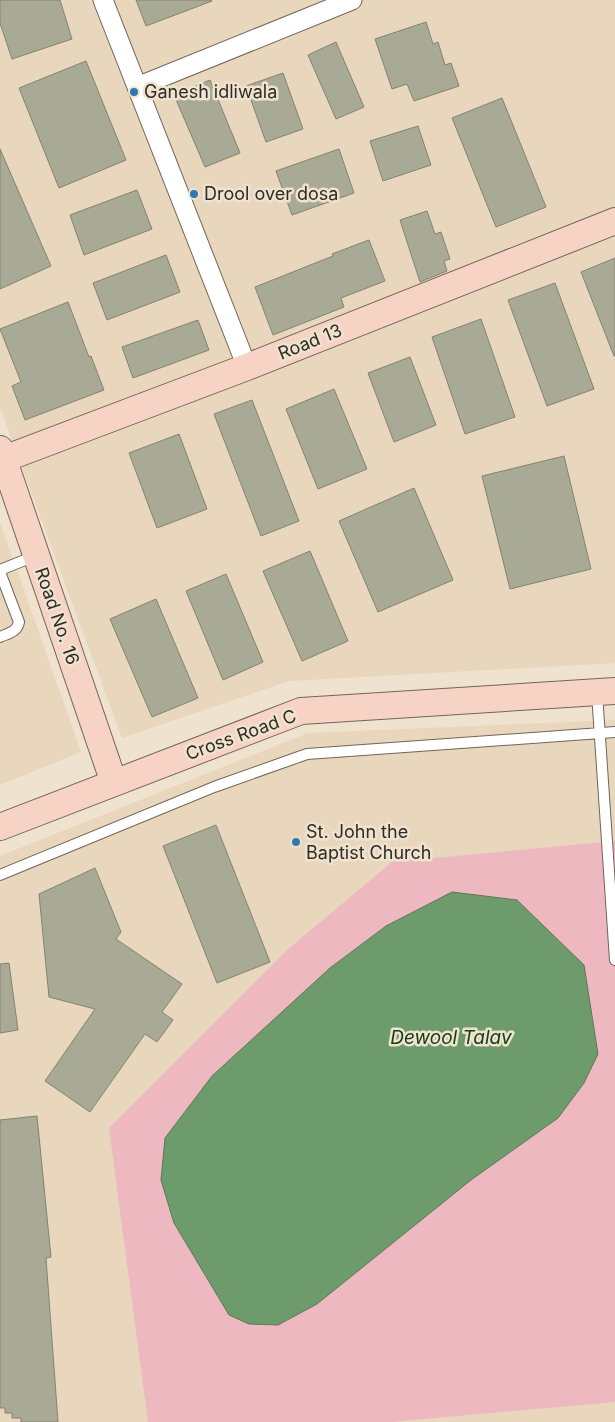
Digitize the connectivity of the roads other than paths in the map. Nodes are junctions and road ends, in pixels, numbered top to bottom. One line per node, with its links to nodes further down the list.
1 (103, 0): 3 (street)
2 (352, 0): 3 (street)
3 (137, 88): 5 (street)
4 (615, 221): 5 (street, Road 13)
5 (247, 367): 6 (street, Road 13)
6 (2, 454): 7 (street, Road No. 16)
7 (36, 555): 8 (lane); 13 (street, Road No. 16)
8 (0, 571): 9 (lane)
9 (0, 636)
10 (606, 692): 12 (lane); 13 (street, Cross Road C)
11 (615, 732): 12 (lane)
12 (599, 734): 15 (lane); 16 (lane)
13 (114, 783): 14 (street, Cross Road C)
14 (0, 827)
15 (0, 876)
16 (615, 960)

